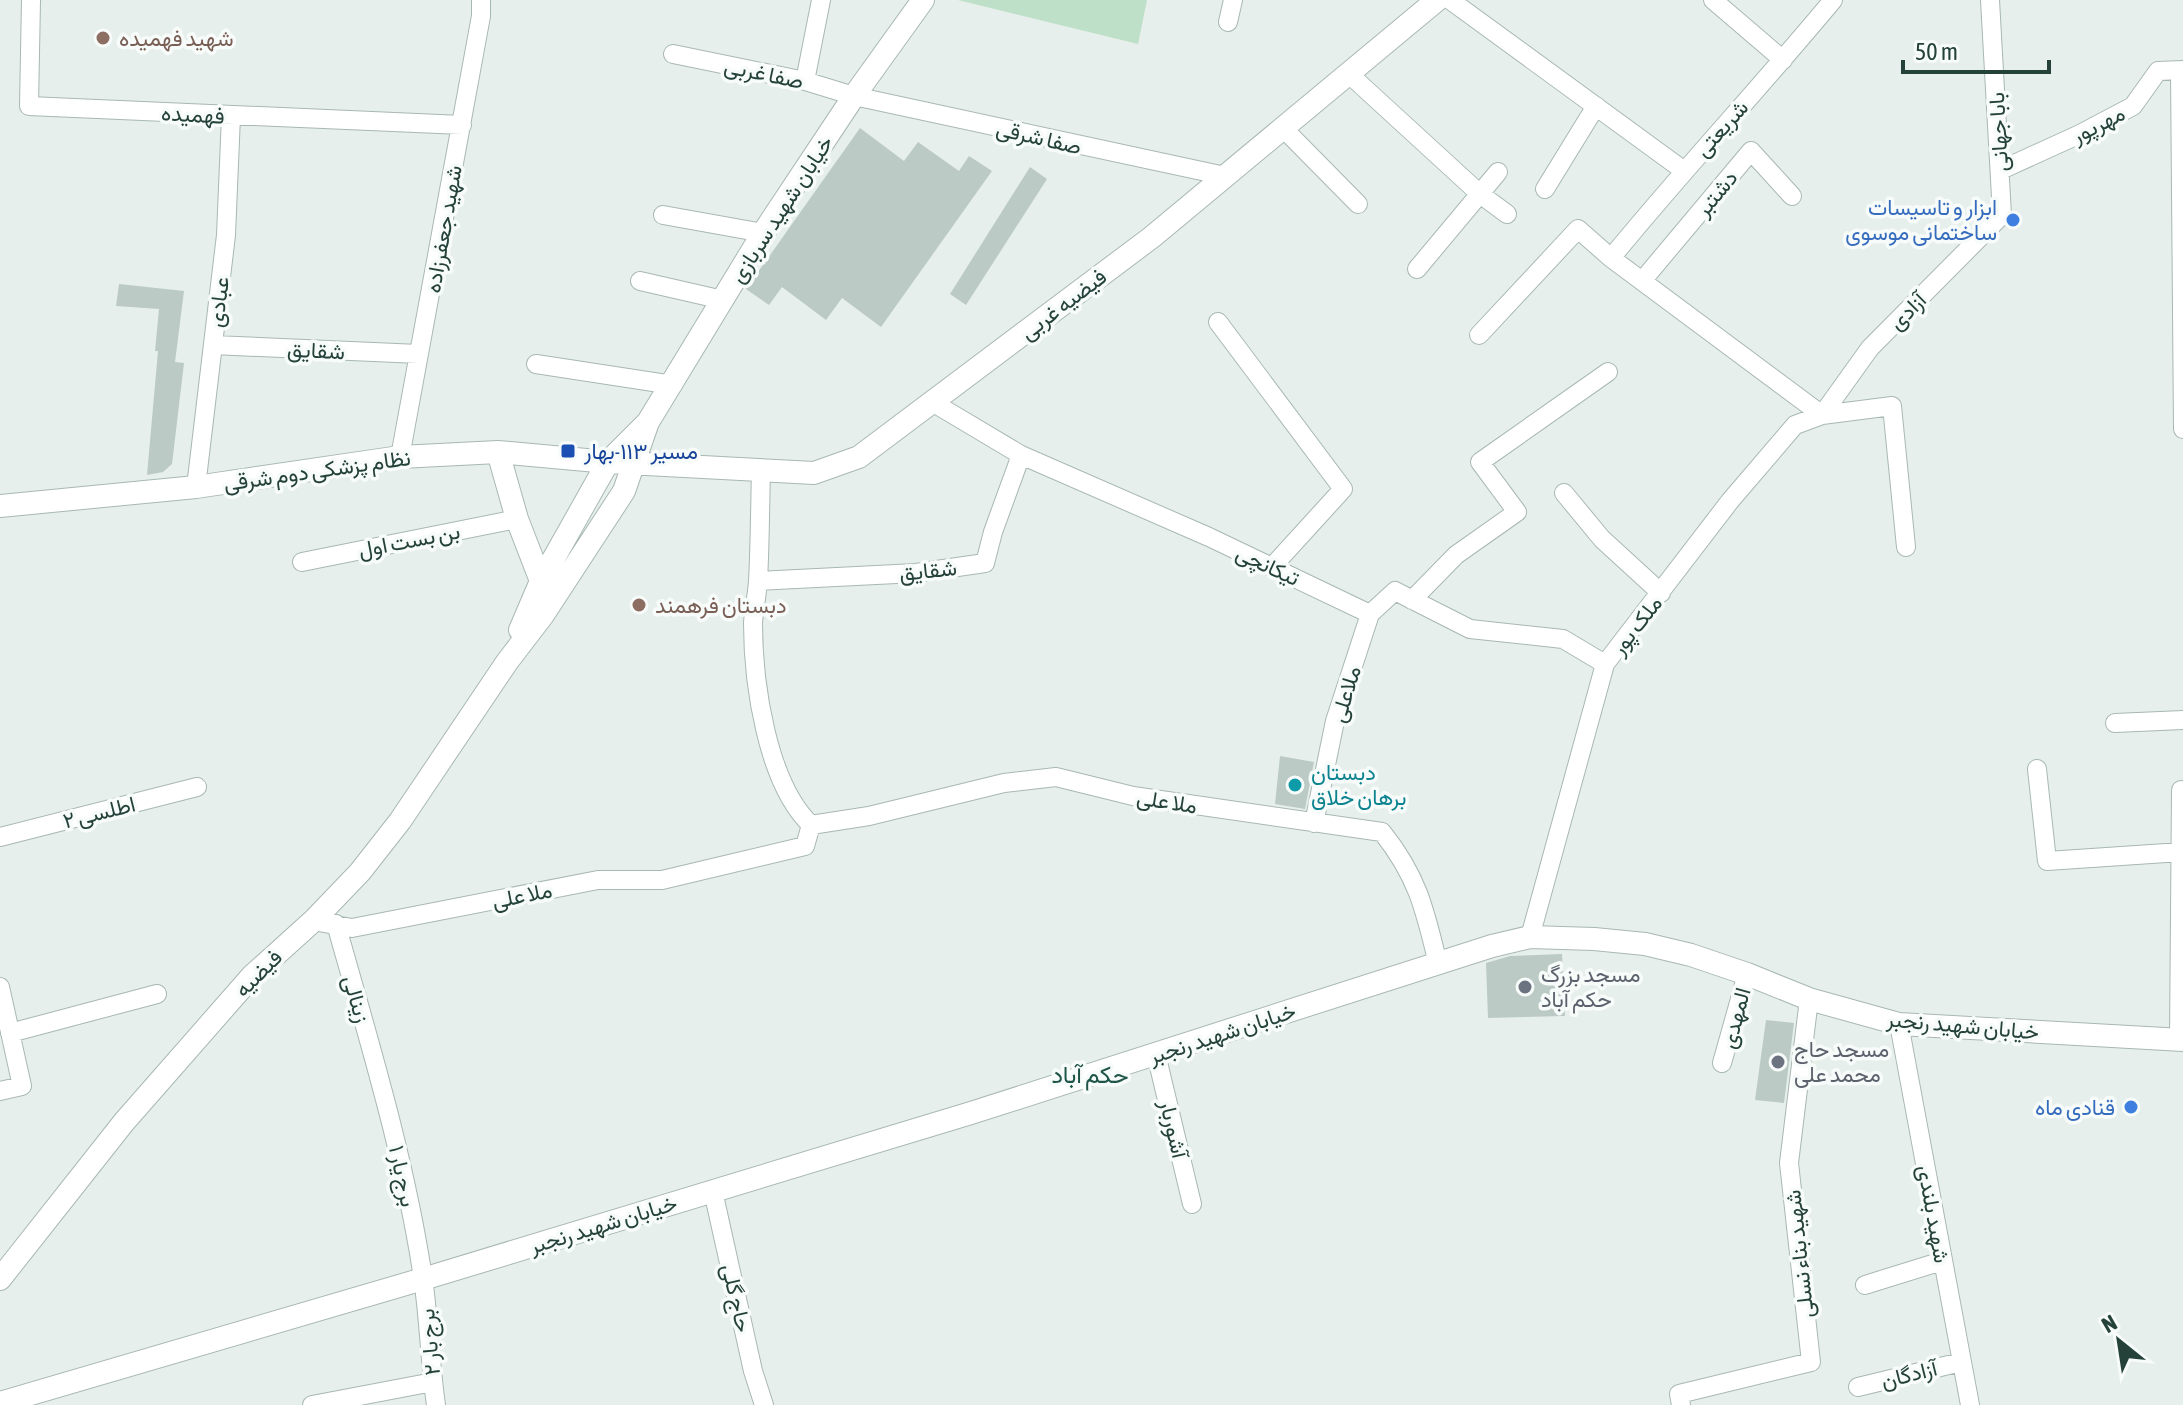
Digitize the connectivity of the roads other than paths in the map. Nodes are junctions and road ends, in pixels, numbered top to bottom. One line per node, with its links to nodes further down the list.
1 (31, 0): 19 (street, فهمیده)
2 (481, 0): 20 (street, شهید جعفرزاده)
3 (821, 0): 16 (street)
4 (923, 0): 17 (street, خیابان شهید سربازی)
5 (1233, 0): 11 (street)
6 (1437, 0): 15 (street, فیضیه غربی)
7 (1450, 0): 18 (street)
8 (1713, 0): 13 (street)
9 (1833, 0): 13 (street, شریعتی)
10 (1990, 0): 23 (street, بابا جهانی)
11 (1228, 22)
12 (673, 54): 16 (street, صفا غربی)
13 (1783, 60): 22 (street, شریعتی)
14 (2182, 70): 23 (street, مهرپور); 49 (street)
15 (1349, 74): 21 (street, فیضیه غربی); 27 (street)
16 (805, 81): 17 (street, صفا غربی)
17 (854, 96): 25 (street, صفا شرقی); 33 (street, خیابان شهید سربازی)
18 (1596, 106): 22 (street); 26 (street)
19 (231, 116): 20 (street, فهمیده); 41 (street, عبادی)
20 (462, 125): 42 (street, شهید جعفرزاده)
21 (1283, 128): 25 (street, فیضیه غربی); 29 (street)
22 (1683, 170): 34 (street, شریعتی)
23 (2001, 170): 32 (street, بابا جهانی)
24 (1498, 172): 27 (street)
25 (1225, 176): 46 (street, فیضیه غربی)
26 (1545, 189)
27 (1480, 194): 30 (street); 35 (street)
28 (1792, 196): 37 (street, دشتبر)
29 (1358, 204)
30 (1507, 214)
31 (663, 215): 33 (street)
32 (2002, 215): 47 (street, آزادی)
33 (763, 233): 38 (street, خیابان شهید سربازی)
34 (1611, 258): 37 (street); 40 (street)
35 (1417, 269)
36 (640, 281): 38 (street)
37 (1642, 281): 47 (street)
38 (723, 300): 45 (street, خیابان شهید سربازی)
39 (1218, 322): 62 (street)
40 (1479, 335)
41 (213, 345): 42 (street, شقایق); 56 (street, عبادی)
42 (419, 354): 52 (street, شهید جعفرزاده)
43 (536, 364): 45 (street)
44 (1608, 372): 66 (street)
45 (673, 385): 48 (street, خیابان شهید سربازی)
46 (932, 402): 51 (street, تیکانچی); 55 (street, فیضیه غربی)
47 (1822, 415): 60 (street); 65 (street, ملک پور)
48 (648, 422): 53 (street, فیضیه); 54 (street, فیضیه)
49 (2183, 429)
50 (498, 452): 52 (street, نظام پزشکی دوم شرقی); 53 (street, نظام پزشکی دوم شرقی); 59 (street)
51 (1021, 455): 62 (street, تیکانچی); 64 (street, شقایق)
52 (400, 457): 56 (street, نظام پزشکی دوم شرقی)
53 (608, 462): 54 (street, نظام پزشکی دوم شرقی); 63 (street, فیضیه)
54 (634, 463): 55 (street, فیضیه غربی); 68 (street, فیضیه)
55 (761, 470): 64 (street)
56 (196, 487): 58 (street, نظام پزشکی دوم شرقی)
57 (1564, 493): 65 (street)
58 (0, 506)
59 (517, 519): 61 (street, بن بست اول); 63 (street)
60 (1906, 547)
61 (302, 562)
62 (1272, 567): 67 (street, تیکانچی)
63 (541, 581): 68 (street, فیضیه)
64 (758, 581): 76 (street)
65 (1661, 593): 69 (street, ملک پور)
66 (1412, 600): 67 (street); 69 (street)
67 (1370, 614): 75 (street, ملاعلی)
68 (507, 662): 79 (street, فیضیه)
69 (1605, 664): 81 (street, ملک پور)
70 (2183, 720): 71 (street)
71 (2115, 723)
72 (2037, 769): 78 (street)
73 (197, 787): 77 (street, اطلسی ۲)
74 (2181, 790): 78 (street)
75 (1314, 823): 76 (street, ملا علی); 82 (street, ملا علی)
76 (811, 825): 80 (street, ملا علی)
77 (0, 837)
78 (2181, 852): 89 (street)
79 (313, 921): 80 (street, ملا علی); 97 (street, فیضیه)
80 (336, 924): 92 (street, زینالی)
81 (1530, 937): 82 (street, خیابان شهید رنجبر); 83 (street, خیابان شهید رنجبر)
82 (1438, 964): 90 (street, خیابان شهید رنجبر)
83 (1747, 974): 86 (street, خیابان شهید رنجبر); 91 (street, المهدی)
84 (0, 987): 88 (street)
85 (157, 994): 88 (street)
86 (1809, 999): 87 (street, خیابان شهید رنجبر); 107 (street, شهید بناء نسلی)
87 (1899, 1024): 89 (street, خیابان شهید رنجبر); 96 (street, شهید بلندی)
88 (10, 1033): 93 (street)
89 (2181, 1040)
90 (1156, 1054): 94 (street, خیابان شهید رنجبر); 95 (street, آشوربار)
91 (1722, 1063)
92 (378, 1074): 98 (street, برج یار ۱)
93 (0, 1091)
94 (713, 1191): 98 (street, خیابان شهید رنجبر); 106 (street, حاج گلی)
95 (1192, 1204)
96 (1942, 1261): 99 (street); 100 (street, شهید بلندی)
97 (0, 1279)
98 (423, 1279): 101 (street, برج بار ۲); 103 (street, خیابان شهید رنجبر)
99 (1865, 1285)
100 (1961, 1362): 102 (street, آزادگان); 108 (street, شهید بلندی)
101 (433, 1382): 104 (street); 105 (street, برج بار ۲)
102 (1858, 1387)
103 (0, 1403)
104 (312, 1405)
105 (436, 1405)
106 (764, 1405)
107 (1681, 1405)
108 (1970, 1405)

